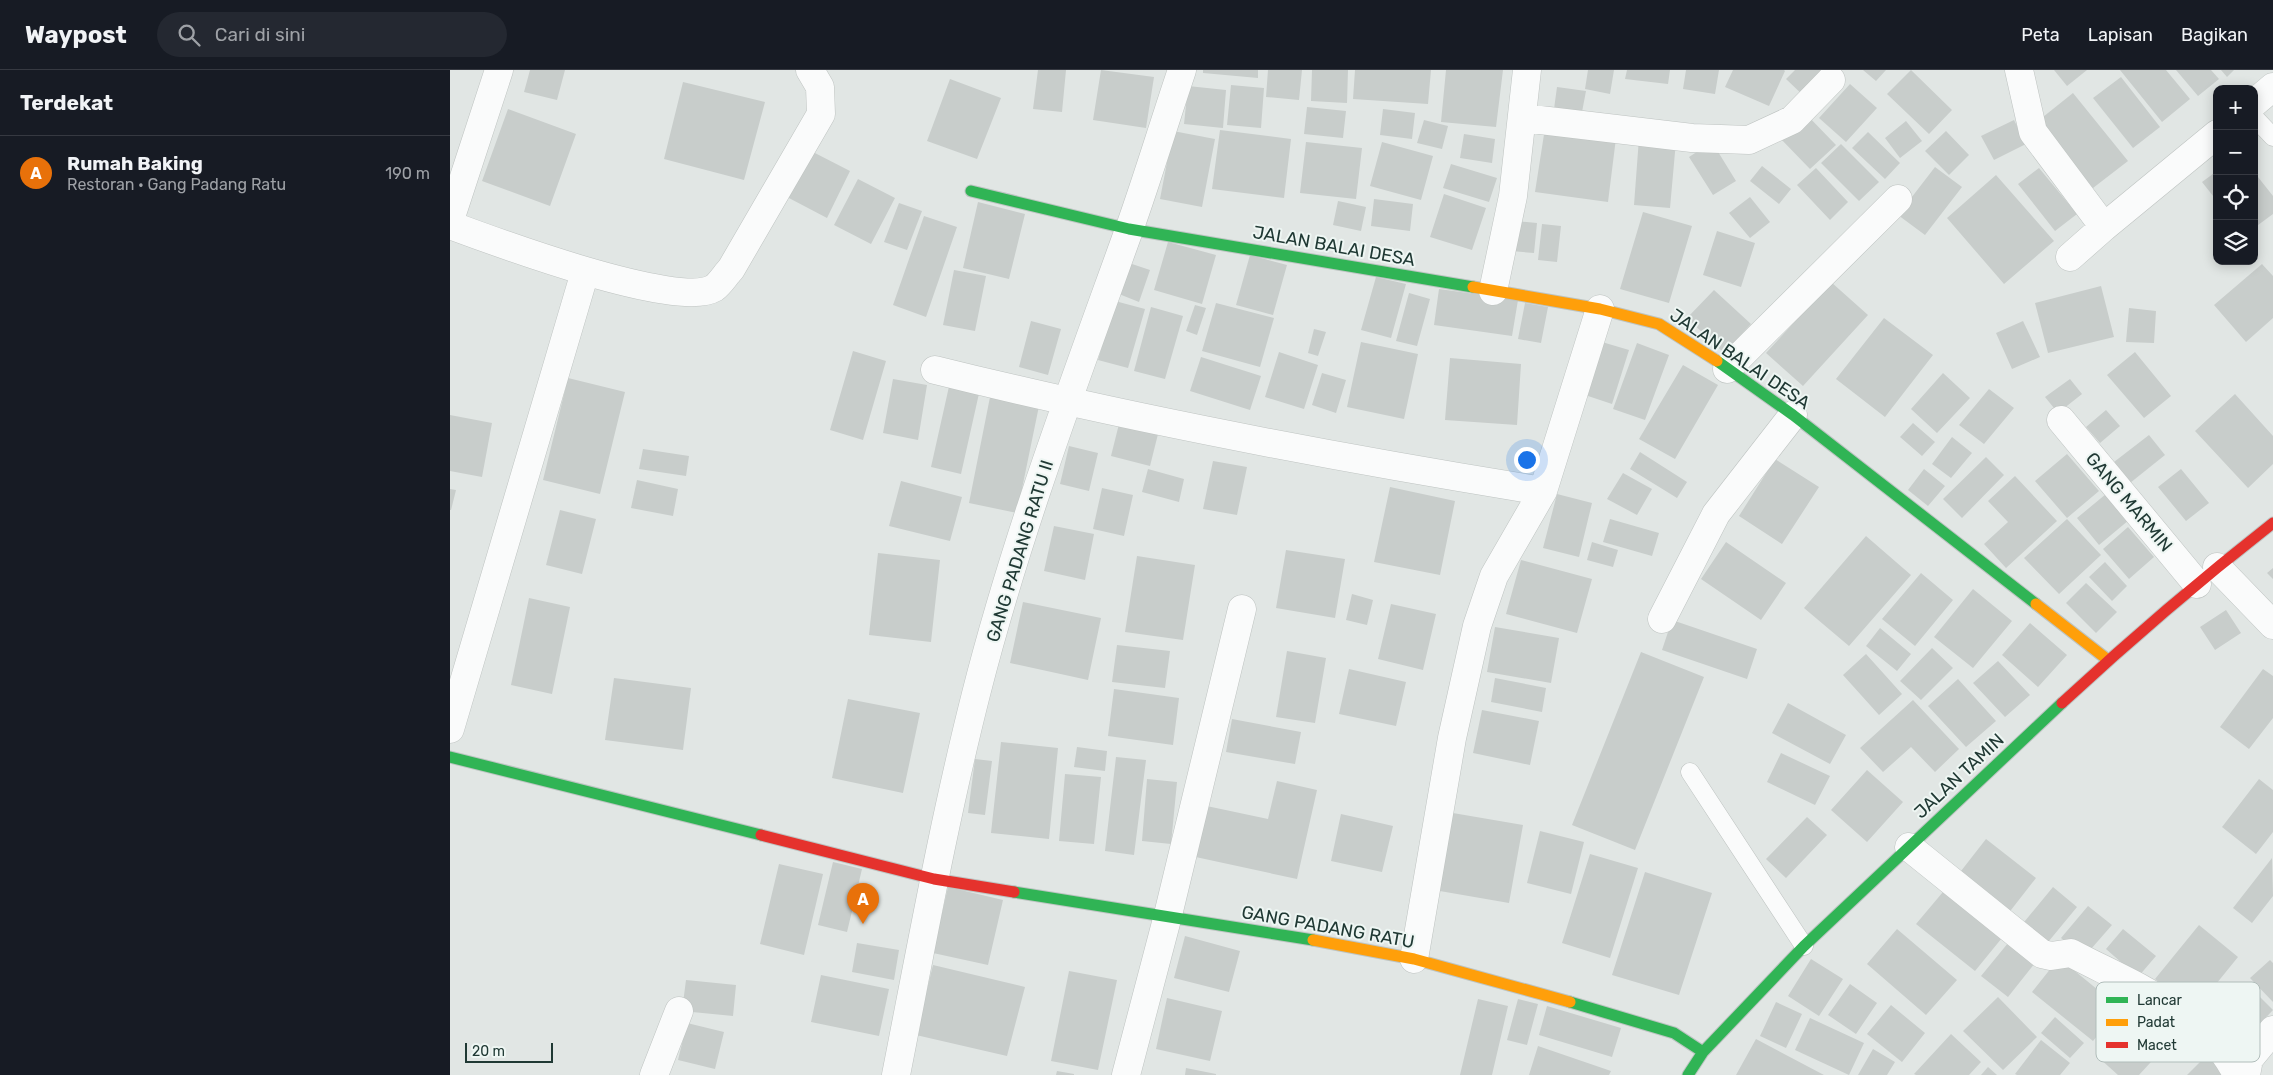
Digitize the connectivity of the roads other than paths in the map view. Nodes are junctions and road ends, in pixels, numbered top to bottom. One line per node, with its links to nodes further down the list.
1 (499, 70): 15 (street)
2 (810, 70): 20 (street)
3 (1182, 70): 18 (street, GANG PADANG RATU II)
4 (1527, 70): 9 (street)
5 (2019, 70): 17 (street)
6 (1831, 80): 9 (street)
7 (2273, 87): 8 (street)
8 (2258, 100)
9 (1523, 118): 21 (street)
10 (2258, 121): 12 (lane)
11 (2213, 137): 17 (street)
12 (2273, 137)
13 (971, 191): 18 (street, JALAN BALAI DESA)
14 (1898, 199): 23 (street)
15 (450, 220)
16 (450, 225): 20 (street)
17 (2104, 227): 19 (street)
18 (1129, 229): 21 (street, JALAN BALAI DESA); 25 (street, GANG PADANG RATU II)
19 (2070, 256)
20 (584, 272): 35 (street)
21 (1493, 291): 22 (street, JALAN BALAI DESA)
22 (1600, 309): 23 (street, JALAN BALAI DESA); 28 (street)
23 (1727, 369): 26 (street, JALAN BALAI DESA)
24 (935, 370): 25 (street)
25 (1066, 403): 28 (street); 39 (street, GANG PADANG RATU II)
26 (1792, 414): 32 (street); 34 (street, JALAN BALAI DESA)
27 (2061, 420): 30 (street, GANG MARMIN)
28 (1543, 491): 42 (street)
29 (2273, 523): 30 (street, JALAN TAMIN)
30 (2207, 576): 33 (street, GANG MARMIN); 34 (street, JALAN TAMIN)
31 (1242, 609): 40 (street)
32 (1662, 619)
33 (2273, 625)
34 (2108, 660): 38 (street, JALAN TAMIN)
35 (450, 729)
36 (450, 757): 39 (street, GANG PADANG RATU)
37 (1690, 772): 41 (lane)
38 (1909, 847): 41 (street, JALAN TAMIN); 43 (street)
39 (934, 879): 40 (street, GANG PADANG RATU); 51 (street, GANG PADANG RATU II)
40 (1167, 918): 42 (street, GANG PADANG RATU); 52 (street)
41 (1804, 946): 47 (street, JALAN TAMIN)
42 (1414, 959): 47 (street, GANG PADANG RATU)
43 (2125, 982)
44 (679, 1011): 50 (street)
45 (2273, 1030): 46 (street)
46 (2260, 1046)
47 (1704, 1052): 53 (street, JALAN TAMIN)
48 (2231, 1062): 54 (street)
49 (2249, 1062): 55 (street)
50 (654, 1075)
51 (896, 1075)
52 (1126, 1075)
53 (1688, 1075)
54 (2237, 1075)
55 (2246, 1075)

